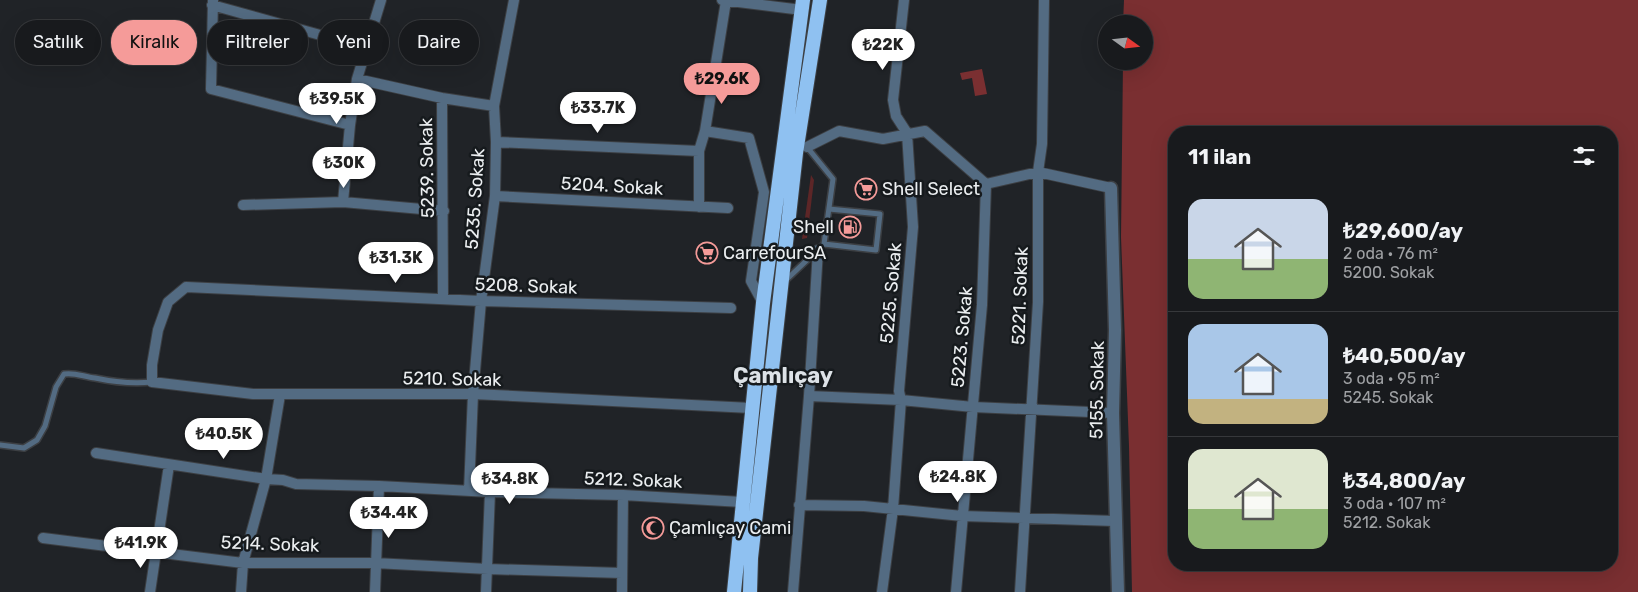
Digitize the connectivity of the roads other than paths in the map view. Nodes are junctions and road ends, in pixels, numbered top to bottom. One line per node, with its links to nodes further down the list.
1 (382, 0): 9 (street)
2 (514, 0): 14 (street, 5235. Sokak)
3 (724, 0): 8 (street); 16 (street)
4 (820, 0): 19 (highway)
5 (904, 0): 17 (street, 5225. Sokak)
6 (1044, 0): 21 (street, 5221. Sokak)
7 (213, 2): 10 (street); 15 (street)
8 (802, 5): 31 (highway)
9 (375, 20)
10 (318, 34)
11 (361, 65): 12 (street)
12 (357, 78): 13 (street); 15 (street)
13 (442, 98): 14 (street); 30 (street, 5239. Sokak)
14 (494, 106): 18 (street, 5235. Sokak)
15 (350, 125): 25 (street)
16 (705, 131): 20 (street); 32 (street)
17 (907, 133): 19 (street); 22 (street); 43 (street, 5225. Sokak)
18 (496, 142): 20 (street); 24 (street, 5235. Sokak)
19 (803, 142): 29 (lane); 34 (highway)
20 (699, 151): 27 (street)
21 (1038, 172): 22 (street); 23 (street); 46 (street, 5221. Sokak)
22 (986, 184): 44 (street, 5223. Sokak)
23 (1111, 188): 47 (street, 5155. Sokak)
24 (495, 196): 27 (street, 5204. Sokak); 36 (street, 5235. Sokak)
25 (343, 202): 26 (street); 30 (street)
26 (242, 205)
27 (700, 207): 28 (street, 5204. Sokak)
28 (728, 208)
29 (829, 209): 33 (lane); 33 (lane)
30 (444, 211): 35 (street, 5239. Sokak)
31 (774, 214): 32 (street); 37 (highway)
32 (759, 228): 37 (street)
33 (821, 247): 34 (lane); 42 (street)
34 (782, 284): 74 (highway)
35 (443, 298): 36 (street, 5208. Sokak); 39 (street, 5208. Sokak)
36 (482, 301): 38 (street, 5208. Sokak); 41 (street, 5235. Sokak)
37 (763, 303): 45 (highway)
38 (731, 308)
39 (152, 382): 40 (street, 5210. Sokak); 48 (lane)
40 (280, 394): 41 (street, 5210. Sokak); 51 (street)
41 (473, 394): 45 (street, 5210. Sokak); 53 (street, 5235. Sokak)
42 (809, 396): 43 (street); 57 (street)
43 (901, 400): 44 (street); 58 (street, 5225. Sokak)
44 (973, 407): 46 (street); 59 (street, 5223. Sokak)
45 (751, 408): 56 (highway)
46 (1032, 409): 47 (street); 60 (street, 5221. Sokak)
47 (1113, 413): 61 (street, 5155. Sokak)
48 (0, 445)
49 (96, 453): 50 (street, 5212. Sokak)
50 (170, 465): 51 (street, 5212. Sokak); 63 (street)
51 (266, 479): 52 (street, 5212. Sokak); 64 (street)
52 (379, 486): 53 (street, 5212. Sokak); 65 (street)
53 (469, 491): 54 (street, 5212. Sokak)
54 (490, 492): 55 (street, 5212. Sokak); 66 (street)
55 (623, 495): 56 (street, 5212. Sokak); 67 (street)
56 (742, 502): 73 (highway)
57 (799, 505): 58 (street); 75 (street)
58 (893, 509): 59 (street); 76 (street, 5225. Sokak)
59 (962, 516): 60 (street); 77 (street, 5223. Sokak)
60 (1024, 518): 61 (street); 78 (street, 5221. Sokak)
61 (1116, 521): 79 (street, 5155. Sokak)
62 (43, 538): 63 (street, 5214. Sokak)
63 (157, 551): 64 (street, 5214. Sokak); 68 (street)
64 (243, 562): 65 (street, 5214. Sokak); 69 (street)
65 (375, 563): 66 (street, 5214. Sokak); 70 (street)
66 (488, 569): 67 (street, 5214. Sokak); 71 (street)
67 (622, 573): 72 (street)
68 (150, 592)
69 (241, 592)
70 (375, 592)
71 (486, 592)
72 (622, 592)
73 (734, 592)
74 (750, 592)
75 (793, 592)
76 (882, 592)
77 (956, 592)
78 (1020, 592)
79 (1118, 592)

